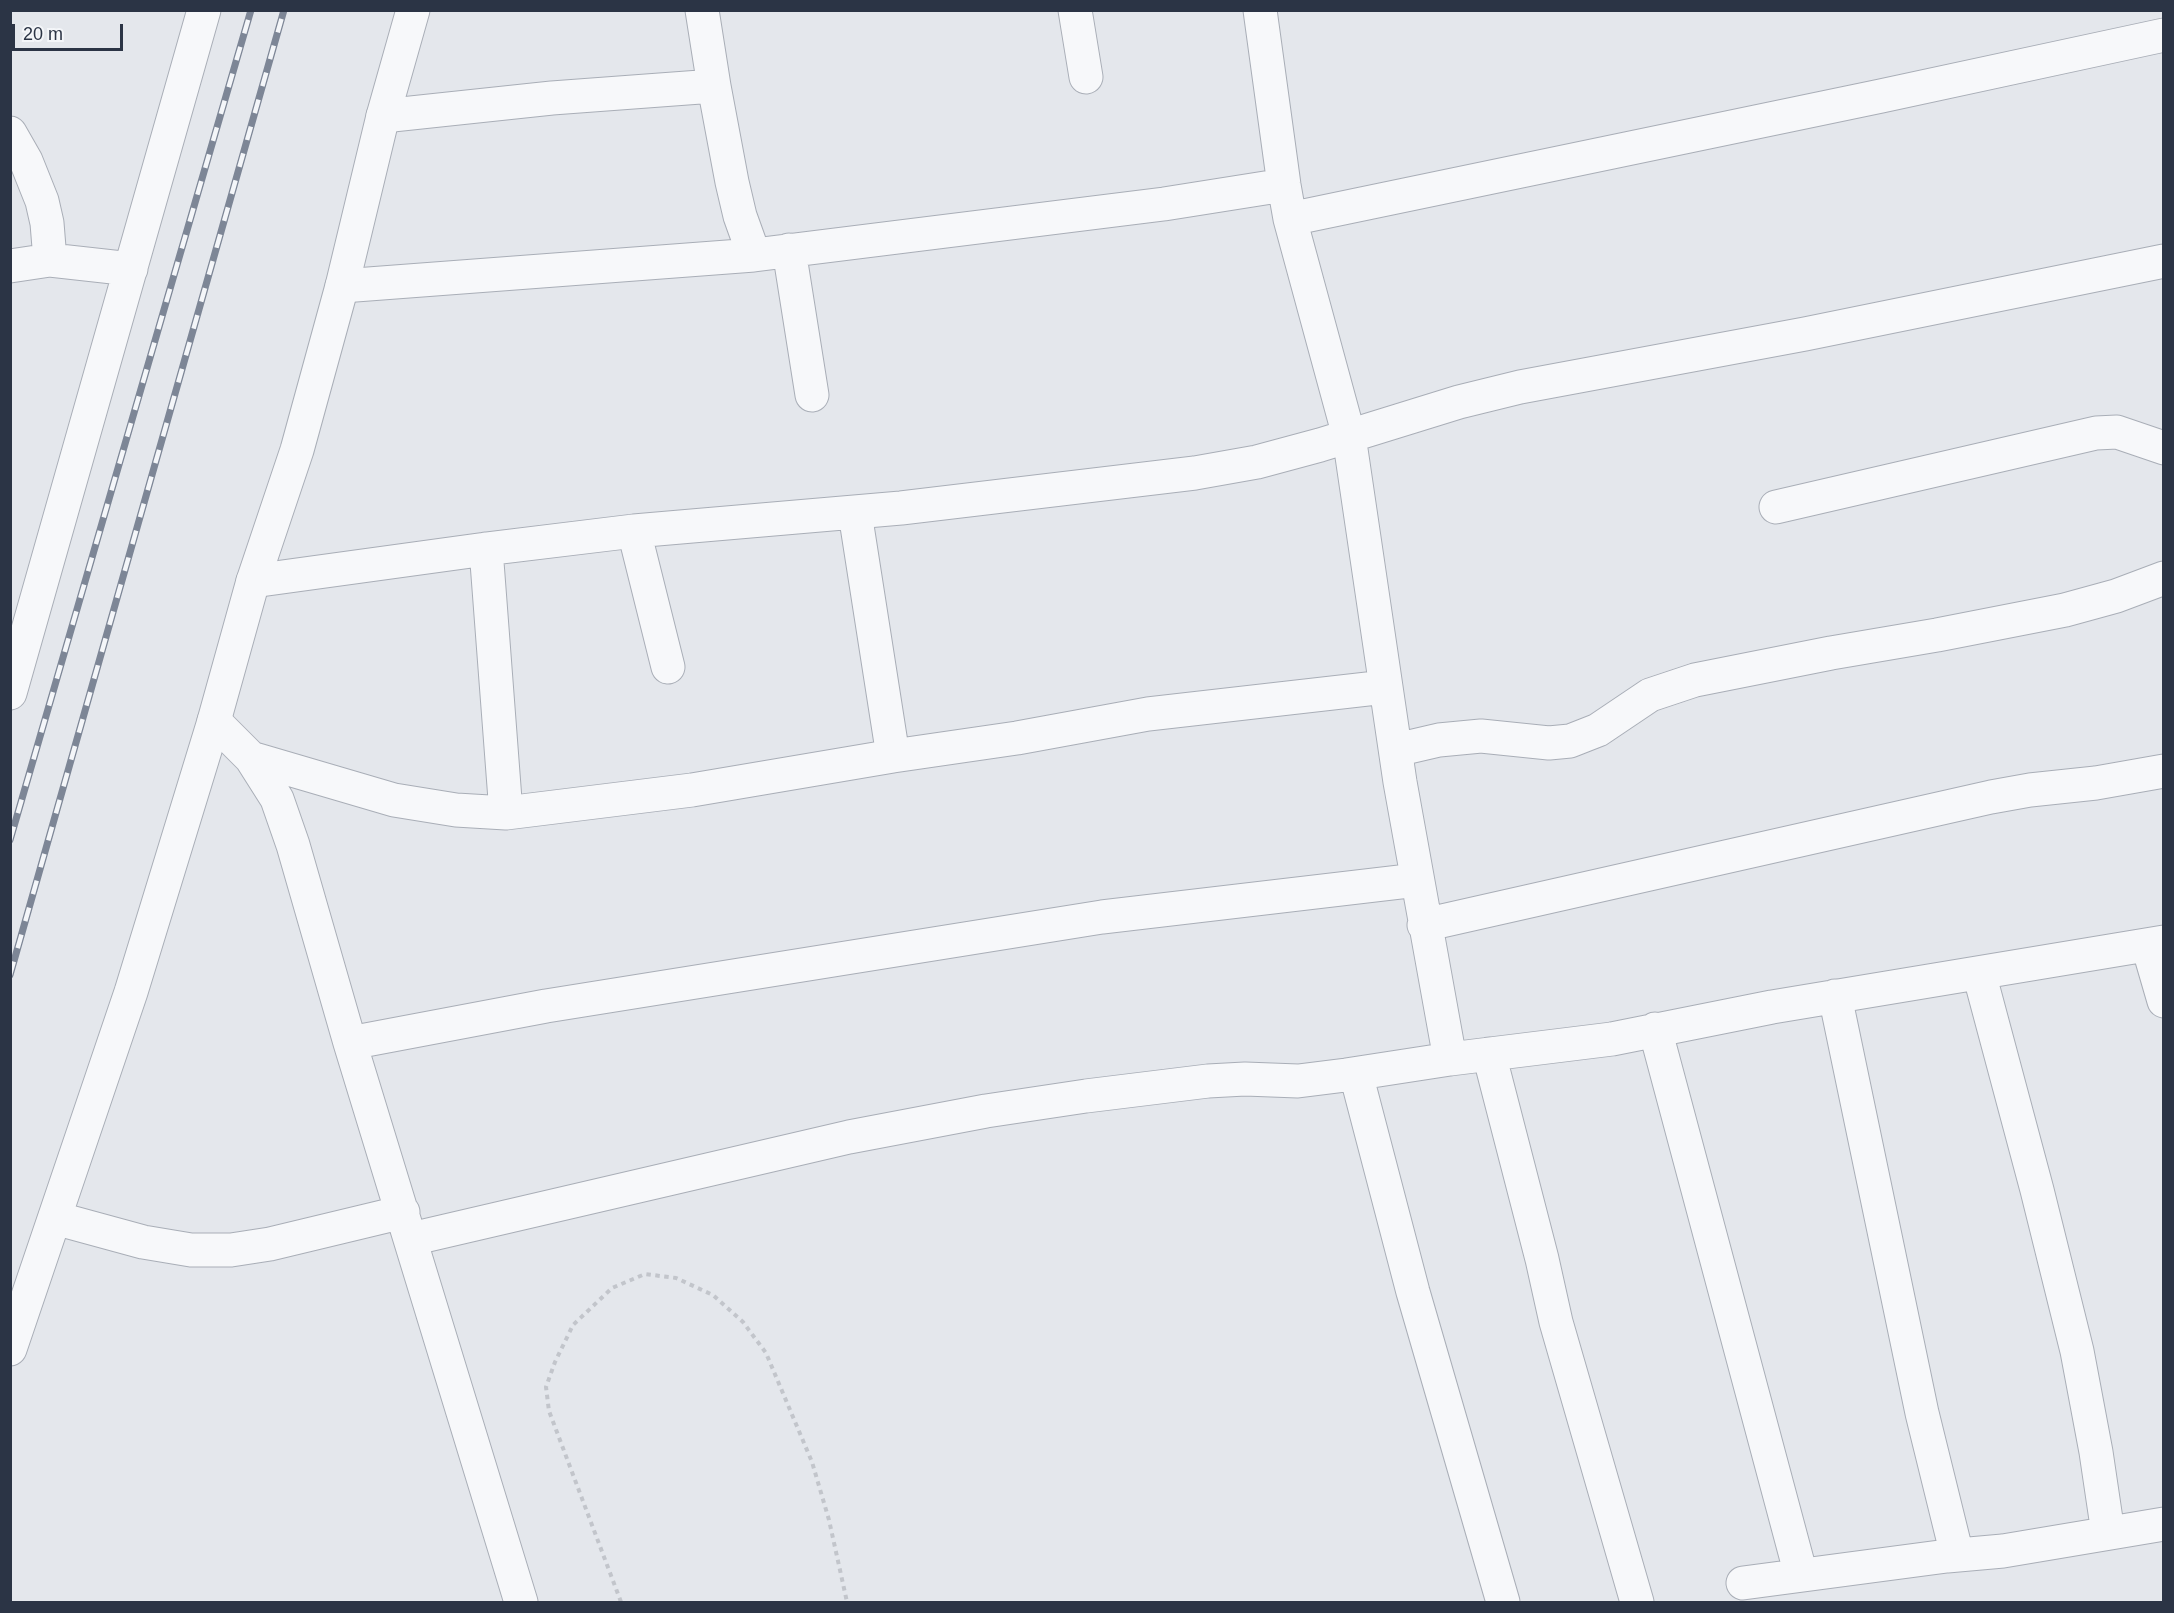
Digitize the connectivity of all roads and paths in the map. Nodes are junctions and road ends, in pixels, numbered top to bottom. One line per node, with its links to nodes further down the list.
1 (204, 10): 18 (street)
2 (413, 10): 9 (street)
3 (702, 10): 8 (street)
4 (1075, 10): 7 (street)
5 (1260, 10): 11 (street)
6 (2163, 35): 12 (street)
7 (1086, 77)
8 (714, 86): 9 (street); 14 (street)
9 (383, 116): 19 (street)
10 (10, 133): 15 (street)
11 (1284, 185): 12 (street); 13 (street)
12 (1290, 219): 21 (street)
13 (789, 250): 14 (street); 20 (street)
14 (754, 255): 19 (street)
15 (50, 260): 17 (street); 18 (street)
16 (2163, 261): 21 (street)
17 (10, 266)
18 (131, 269): 30 (street)
19 (342, 286): 28 (street)
20 (812, 395)
21 (1349, 436): 24 (street); 31 (street)
22 (2163, 448): 23 (street)
23 (1776, 507)
24 (855, 513): 25 (street); 34 (street)
25 (634, 531): 26 (street); 29 (street)
26 (486, 549): 28 (street); 37 (street)
27 (2163, 578): 33 (street)
28 (253, 581): 32 (street)
29 (668, 667)
30 (13, 675)
31 (1385, 687): 33 (street); 34 (street)
32 (214, 721): 35 (street); 49 (street)
33 (1396, 750): 38 (street)
34 (893, 756): 37 (street)
35 (251, 758): 37 (street); 45 (street)
36 (2163, 771): 39 (street)
37 (506, 813)
38 (1417, 880): 39 (street); 45 (street)
39 (1425, 925): 47 (street)
40 (2156, 944): 41 (street); 43 (street)
41 (1979, 973): 42 (street); 53 (street)
42 (1835, 996): 44 (street); 54 (street)
43 (2163, 1002)
44 (1656, 1029): 46 (street); 55 (street)
45 (350, 1043): 50 (street)
46 (1488, 1054): 47 (street); 61 (street)
47 (1450, 1059): 48 (street)
48 (1356, 1074): 50 (street); 60 (street)
49 (55, 1218): 50 (street); 51 (street)
50 (407, 1225): 57 (street)
51 (10, 1349)
52 (2163, 1524): 53 (street)
53 (2108, 1533): 54 (street)
54 (1957, 1555): 55 (street)
55 (1801, 1575): 56 (street)
56 (1743, 1583)
57 (521, 1602)
58 (621, 1602): 59 (path)
59 (847, 1602)
60 (1503, 1602)
61 (1637, 1602)

